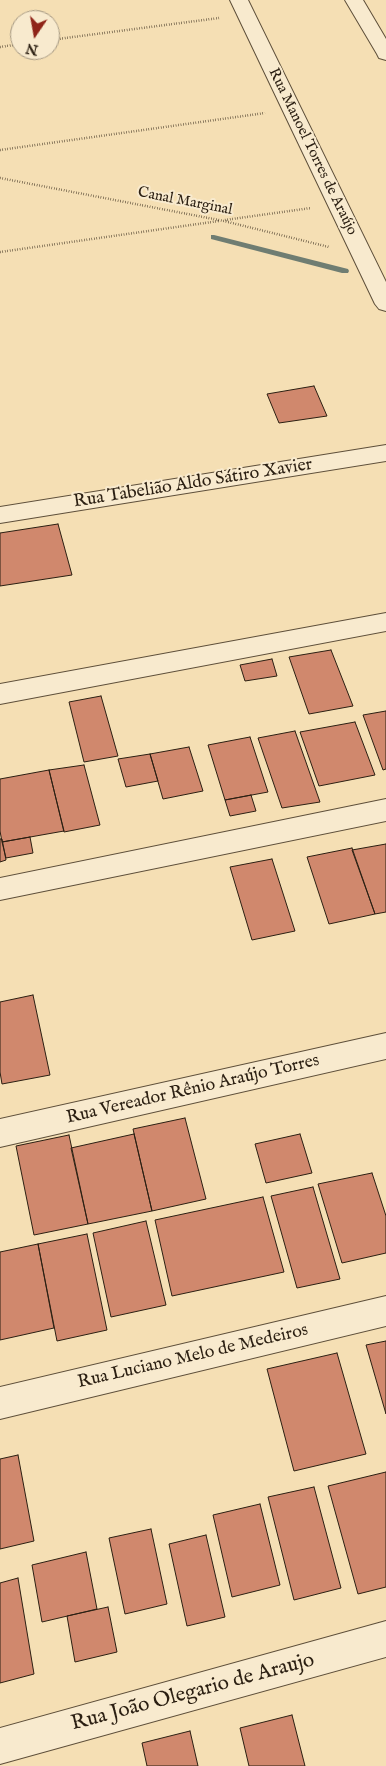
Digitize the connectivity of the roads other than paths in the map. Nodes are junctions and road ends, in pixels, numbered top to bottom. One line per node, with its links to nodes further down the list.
1 (354, 0): 3 (street)
2 (242, 7): 4 (street, Rua Manoel Torres de Araújo)
3 (386, 54)
4 (386, 304)
5 (386, 453): 6 (street, Rua Tabelião Aldo Sátiro Xavier)
6 (0, 515)
7 (386, 622): 8 (street)
8 (0, 694)
9 (386, 810): 10 (street)
10 (0, 889)
11 (386, 1046): 12 (street, Rua Vereador Rênio Araújo Torres)
12 (0, 1133)
13 (386, 1311): 14 (street, Rua Luciano Melo de Medeiros)
14 (0, 1403)
15 (386, 1640): 16 (street, Rua João Olegario de Araujo)
16 (0, 1746)

